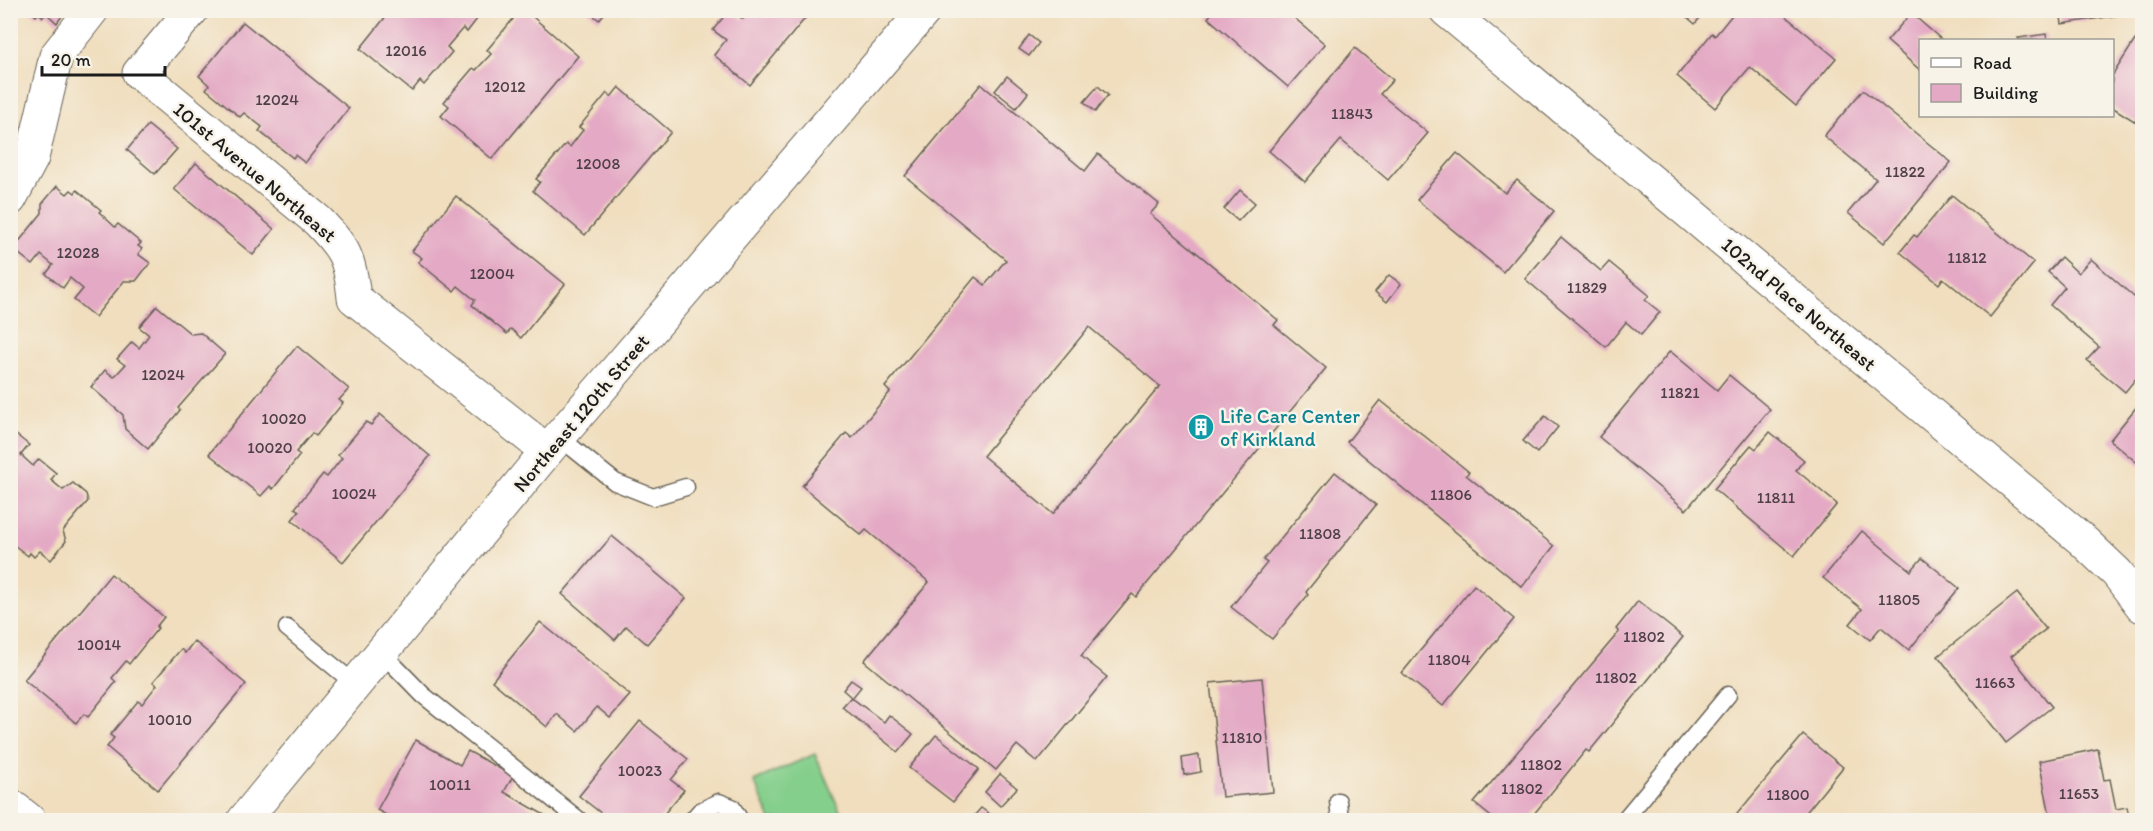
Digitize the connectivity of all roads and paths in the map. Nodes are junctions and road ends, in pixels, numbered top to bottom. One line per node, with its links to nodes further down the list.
1 (92, 10): 5 (street)
2 (192, 10): 6 (street, 101st Avenue Northeast)
3 (1446, 10): 8 (street, 102nd Place Northeast)
4 (913, 15): 6 (street, Northeast 120th Street)
5 (10, 199)
6 (553, 444): 7 (lane); 10 (street, Northeast 120th Street)
7 (686, 487)
8 (2142, 606)
9 (287, 628): 11 (lane)
10 (382, 652): 11 (street, Northeast 120th Street); 17 (lane)
11 (355, 684): 16 (street, Northeast 120th Street)
12 (1728, 695): 21 (lane)
13 (1338, 801): 20 (lane)
14 (10, 805): 15 (street)
15 (29, 820)
16 (244, 820)
17 (579, 820)
18 (692, 820): 19 (lane)
19 (741, 820)
20 (1340, 820)
21 (1624, 820)

